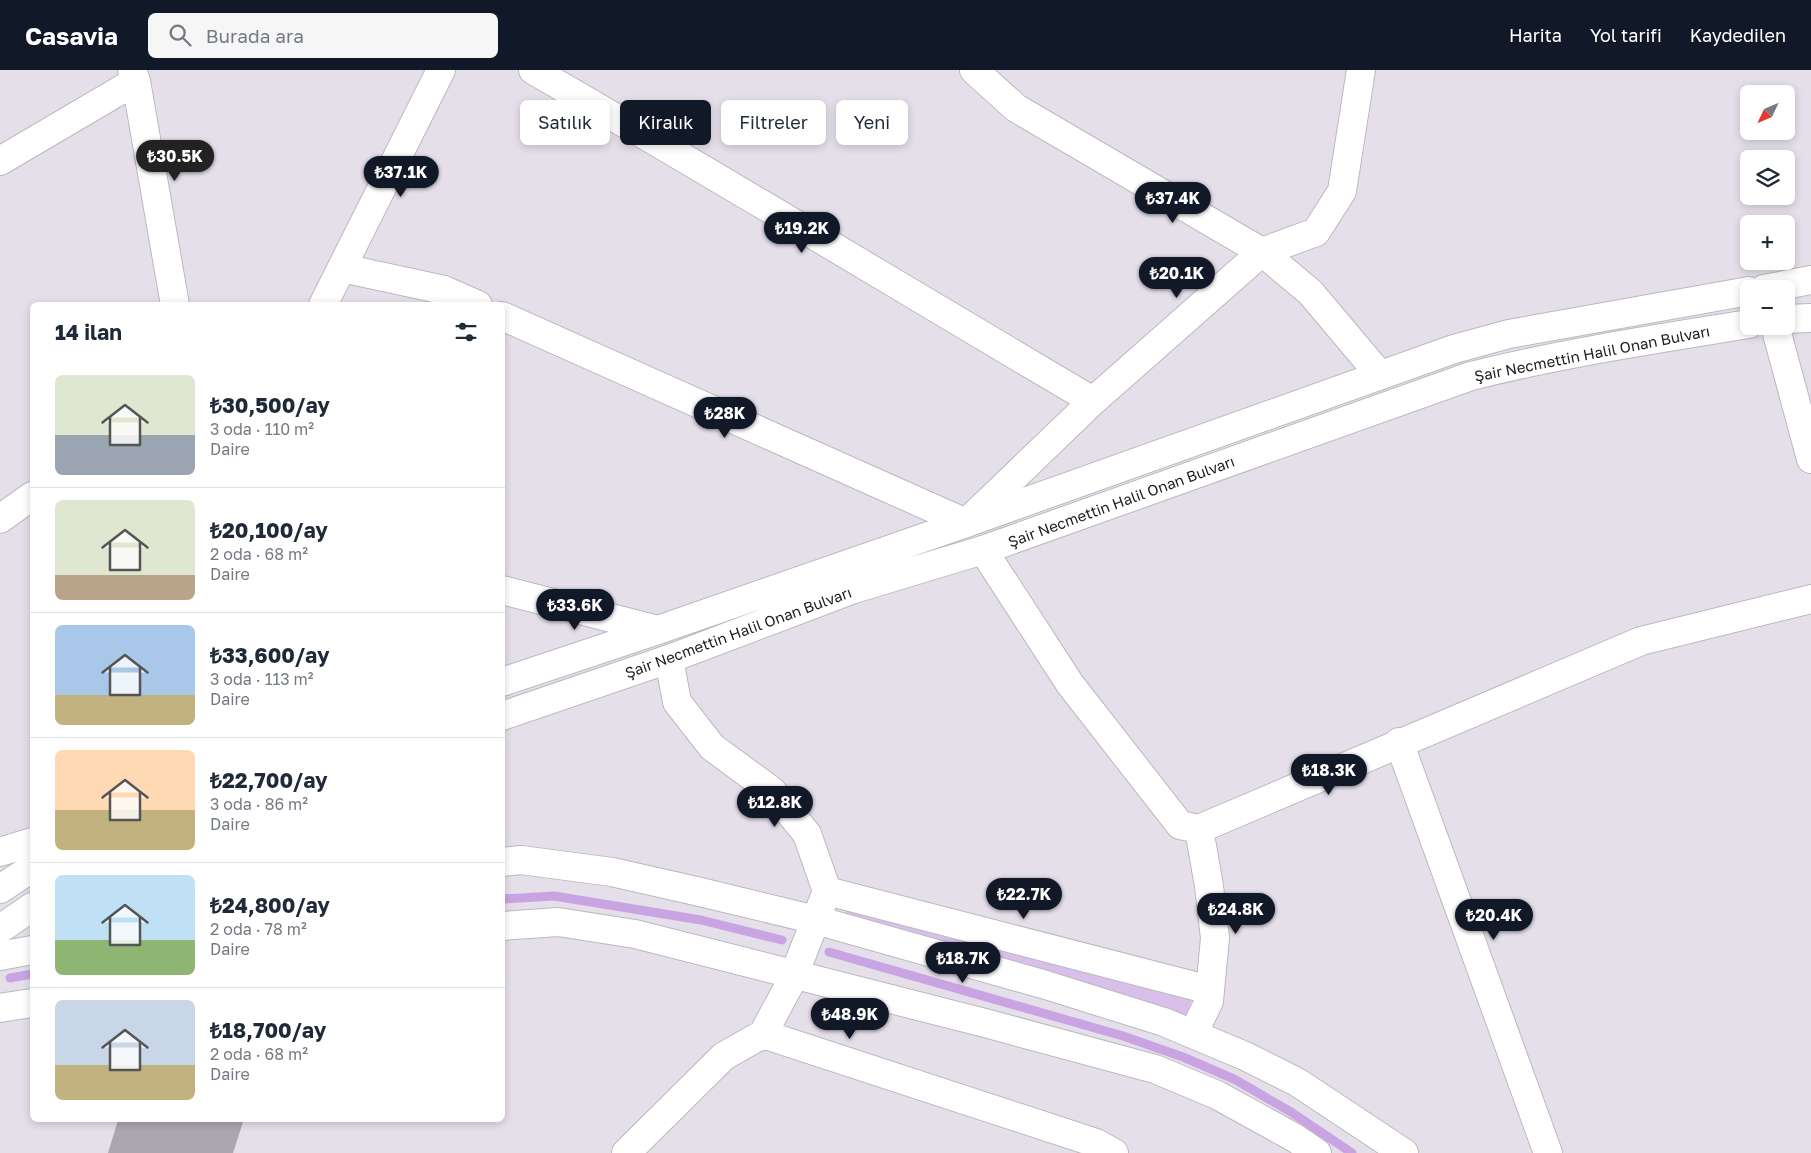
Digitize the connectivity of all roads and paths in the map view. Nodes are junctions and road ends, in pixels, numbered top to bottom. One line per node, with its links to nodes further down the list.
1 (441, 70): 8 (street)
2 (533, 70): 21 (street)
3 (974, 70): 7 (street)
4 (1361, 70): 7 (street)
5 (134, 75): 6 (street); 12 (street)
6 (0, 161)
7 (1262, 252): 20 (street); 21 (street)
8 (342, 268): 13 (street); 14 (street)
9 (1811, 280): 10 (street)
10 (1795, 283)
11 (1740, 293): 20 (street, Şair Necmettin Halil Onan Bulvarı)
12 (174, 302)
13 (325, 302)
14 (471, 302)
15 (505, 317): 25 (street)
16 (1811, 318): 17 (street)
17 (1795, 319)
18 (1740, 325): 26 (street, Şair Necmettin Halil Onan Bulvarı)
19 (1777, 335): 22 (street)
20 (1380, 375): 25 (street, Şair Necmettin Halil Onan Bulvarı)
21 (1093, 401): 25 (street)
22 (1811, 459)
23 (30, 497): 24 (street)
24 (0, 519)
25 (966, 523): 29 (street, Şair Necmettin Halil Onan Bulvarı)
26 (983, 550): 30 (street, Şair Necmettin Halil Onan Bulvarı); 34 (street)
27 (505, 591): 29 (street)
28 (1811, 599): 33 (street)
29 (658, 630): 31 (street, Şair Necmettin Halil Onan Bulvarı)
30 (669, 659): 32 (street, Şair Necmettin Halil Onan Bulvarı); 40 (street)
31 (505, 681)
32 (505, 715)
33 (1399, 742): 34 (street); 57 (street)
34 (1199, 829): 48 (street)
35 (30, 843): 36 (street)
36 (0, 852)
37 (505, 862): 42 (street)
38 (30, 869): 39 (street)
39 (0, 889)
40 (827, 891): 42 (street); 48 (street)
41 (30, 908): 44 (street)
42 (816, 920): 47 (street); 52 (street)
43 (505, 926): 47 (street)
44 (0, 929)
45 (30, 950): 46 (street)
46 (0, 956)
47 (794, 974): 51 (street); 55 (street)
48 (1210, 990): 52 (street)
49 (30, 1003): 50 (street)
50 (0, 1008)
51 (763, 1034): 53 (street); 54 (street)
52 (1193, 1034): 56 (street)
53 (626, 1153)
54 (1114, 1153)
55 (1317, 1153)
56 (1404, 1153)
57 (1548, 1153)

